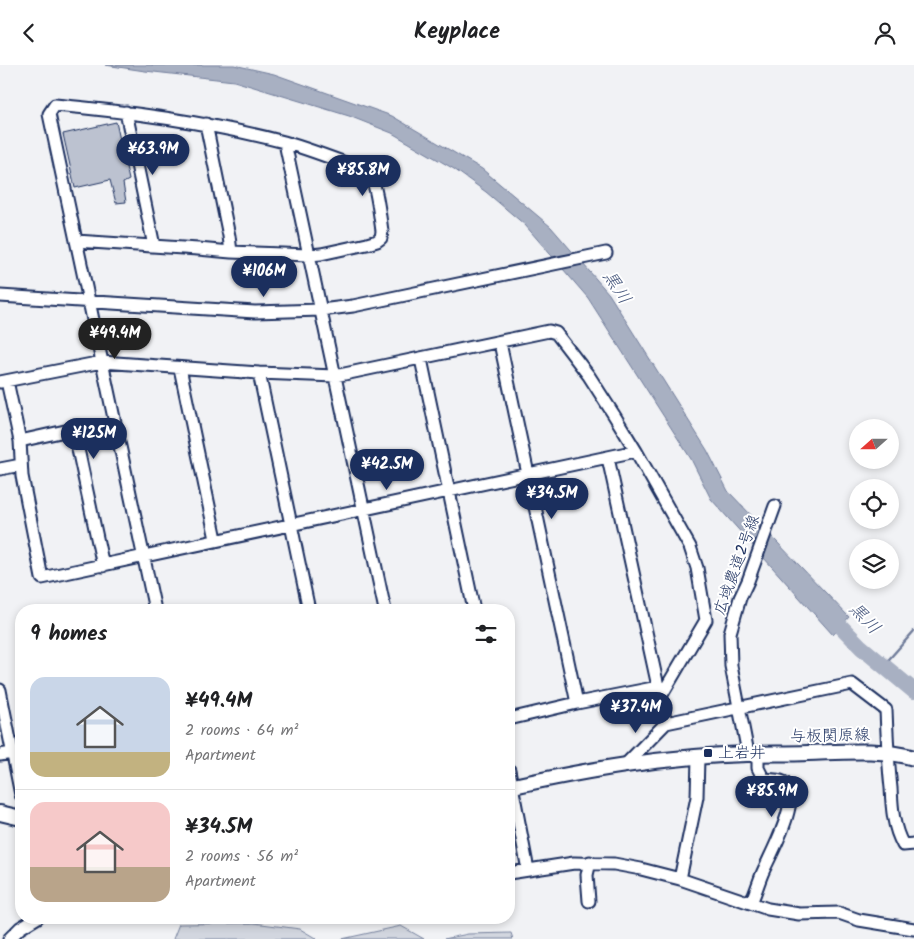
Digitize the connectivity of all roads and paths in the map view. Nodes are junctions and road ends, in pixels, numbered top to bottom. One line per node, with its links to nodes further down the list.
1 (126, 112): 2 (street); 4 (street); 5 (street)
2 (206, 124): 3 (street); 6 (street)
3 (285, 143): 8 (street); 8 (street)
4 (76, 241): 5 (street); 10 (street)
5 (154, 246): 6 (street)
6 (230, 253): 8 (street)
7 (606, 253): 11 (street)
8 (309, 255): 11 (street)
9 (0, 296): 10 (street)
10 (89, 301): 11 (street); 14 (street)
11 (321, 310): 17 (street)
12 (500, 343): 13 (street); 20 (street); 24 (street)
13 (421, 359): 17 (street); 25 (street)
14 (102, 362): 15 (street); 18 (street); 30 (street)
15 (180, 367): 16 (street); 29 (street)
16 (259, 373): 17 (street); 28 (street)
17 (335, 376): 27 (street)
18 (3, 382): 19 (street)
19 (20, 441): 22 (street); 31 (street)
20 (636, 451): 21 (street); 37 (street)
21 (608, 458): 24 (street); 37 (street)
22 (21, 465): 23 (street); 31 (street)
23 (0, 469)
24 (529, 474): 25 (street); 38 (street)
25 (449, 491): 27 (street); 35 (street)
26 (775, 506): 39 (street, 広域農道2号線)
27 (363, 509): 28 (street); 34 (street)
28 (291, 525): 29 (street); 33 (street)
29 (216, 539): 30 (street)
30 (143, 556): 31 (street); 32 (street)
31 (104, 566)
32 (154, 604)
33 (309, 604)
34 (384, 604)
35 (473, 604)
36 (0, 690): 42 (street)
37 (659, 693): 38 (street); 41 (street)
38 (577, 703): 40 (street)
39 (739, 707): 41 (street); 43 (street); 44 (street, 広域農道2号線)
40 (515, 718)
41 (666, 723): 48 (street)
42 (12, 753): 45 (street); 49 (street)
43 (887, 753): 44 (main road, 与板関原線); 47 (main road, 与板関原線); 54 (street)
44 (753, 754): 46 (main road, 与板関原線); 60 (street, 広域農道2号線)
45 (0, 755)
46 (698, 757): 48 (main road, 与板関原線); 58 (street)
47 (914, 758)
48 (625, 765): 50 (main road, 与板関原線)
49 (15, 767)
50 (515, 785)
51 (515, 809): 56 (street)
52 (0, 813): 53 (main road)
53 (15, 817)
54 (914, 843)
55 (590, 862): 56 (street); 58 (street); 59 (street)
56 (528, 870): 57 (street)
57 (515, 872)
58 (680, 879): 60 (street)
59 (589, 901)
60 (751, 903): 62 (street)
61 (27, 924): 63 (street)
62 (914, 929)
63 (9, 939)

